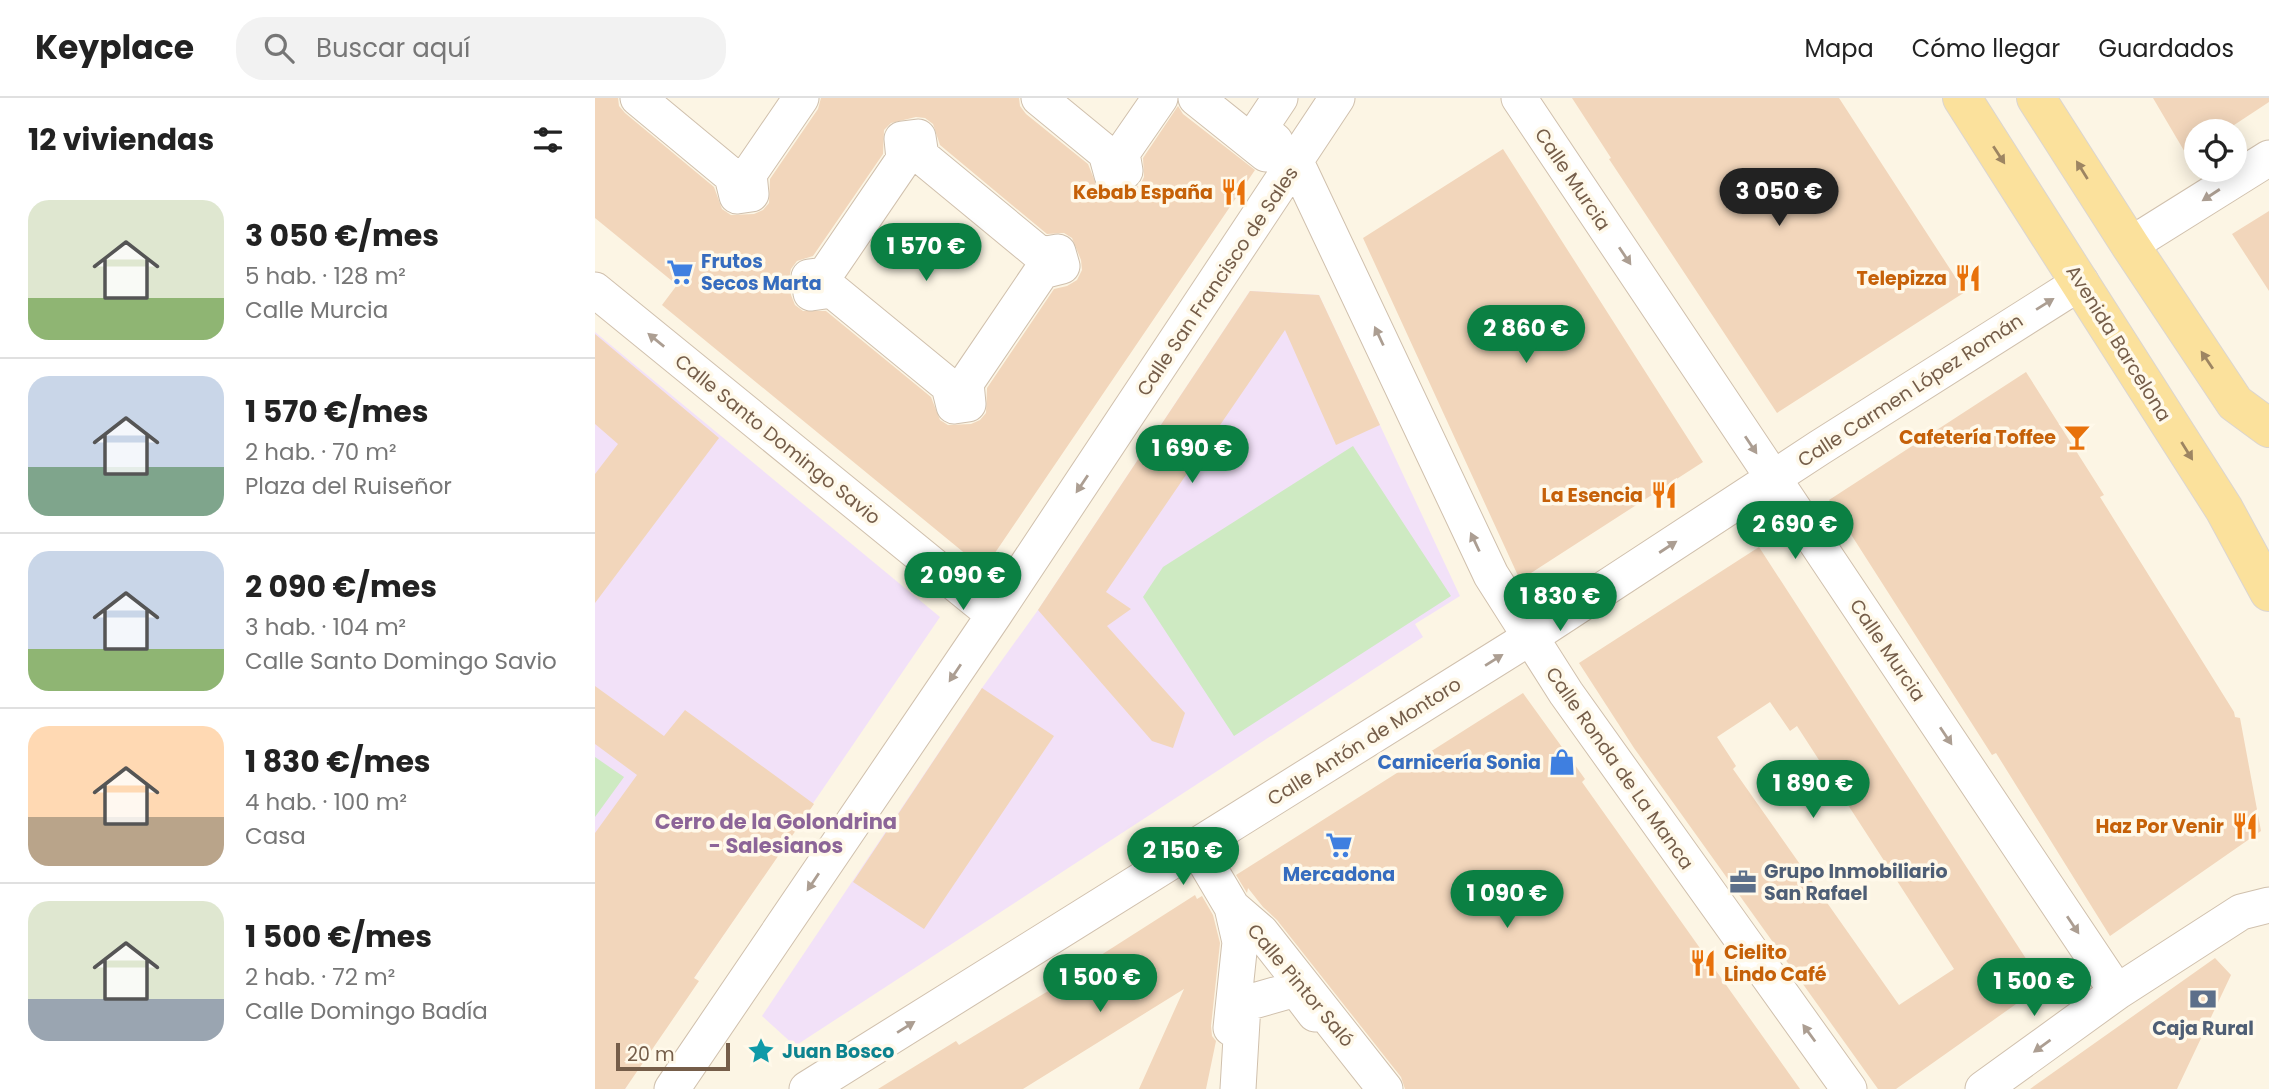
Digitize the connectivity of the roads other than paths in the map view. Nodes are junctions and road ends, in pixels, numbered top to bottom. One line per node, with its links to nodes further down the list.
1 (638, 98): 2 (street)
2 (801, 98)
3 (1039, 98): 4 (street)
4 (1160, 98)
5 (1196, 98): 6 (street)
6 (1280, 98)
7 (1337, 98): 13 (street, Calle San Francisco de Sales)
8 (1518, 98): 18 (street, Calle Murcia, one-way to 18)
9 (1962, 98): 15 (main road, Avenida Barcelona, one-way to 15)
10 (2036, 98): 14 (main road, one-way to 10)
11 (2269, 158): 14 (street, one-way to 14)
12 (904, 159): 12 (street)
13 (1296, 162): 20 (street, Calle San Francisco de Sales, one-way to 20); 21 (street, Calle Ronda de La Manca, one-way to 13)
14 (2130, 245): 17 (main road, one-way to 14)
15 (2081, 282): 18 (street, Calle Carmen López Román, one-way to 15); 19 (main road, Avenida Barcelona, one-way to 19)
16 (595, 290): 20 (street, Calle Santo Domingo Savio, one-way to 16)
17 (2269, 428)
18 (1773, 478): 21 (street, Calle Carmen López Román, one-way to 18); 25 (street, Calle Murcia, one-way to 25)
19 (2269, 592)
20 (994, 615): 26 (street, Calle San Francisco de Sales, one-way to 26)
21 (1529, 638): 22 (street, Calle Antón de Montoro, one-way to 21); 32 (street, Calle Ronda de La Manca, one-way to 21)
22 (1196, 846): 24 (street, Calle Pintor Saló); 27 (street, Calle Antón de Montoro, one-way to 22)
23 (2269, 905): 25 (street)
24 (1232, 907): 28 (street); 31 (street, Calle Pintor Saló)
25 (2117, 992): 33 (street, one-way to 33)
26 (672, 1089)
27 (807, 1089)
28 (1224, 1089)
29 (1238, 1089): 30 (street)
30 (1371, 1089)
31 (1385, 1089)
32 (1849, 1089)
33 (1983, 1089)

